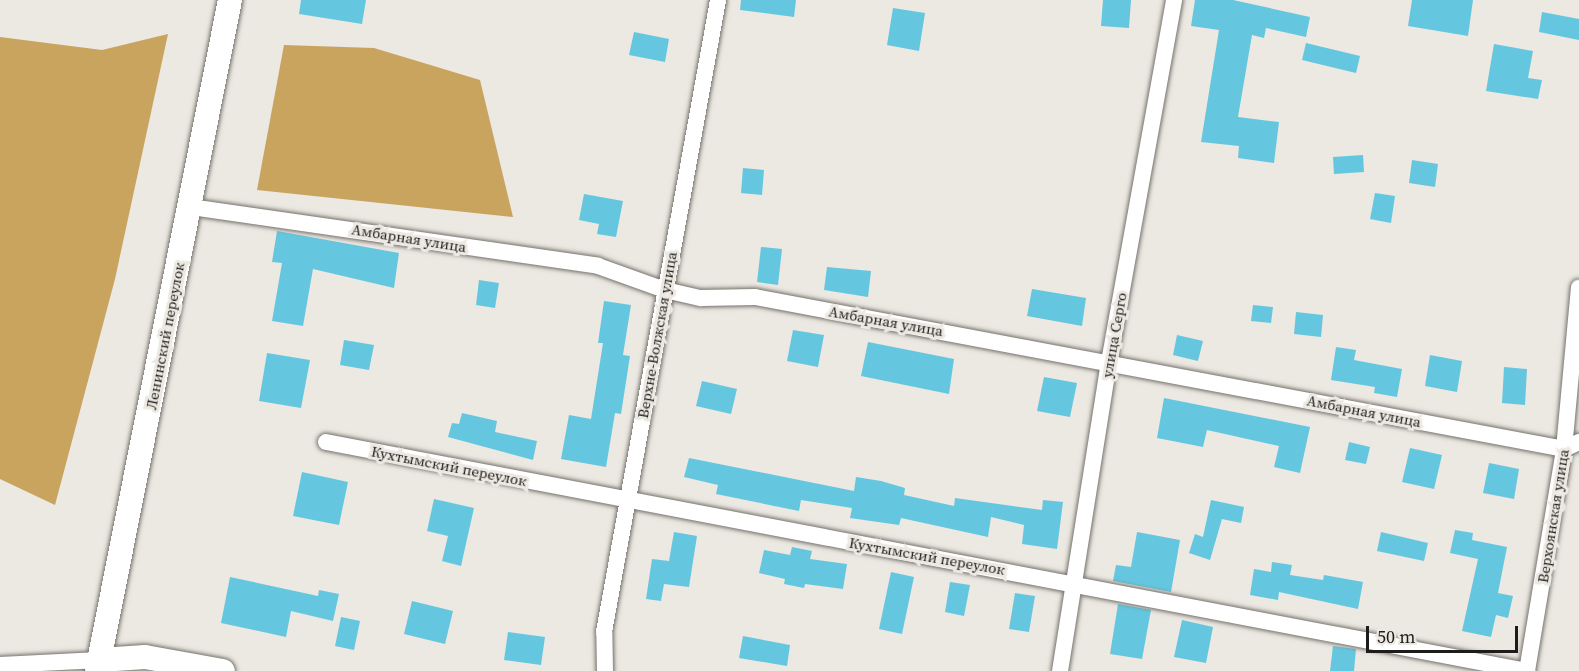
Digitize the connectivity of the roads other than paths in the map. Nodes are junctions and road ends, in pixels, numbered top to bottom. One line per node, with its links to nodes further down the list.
1 (230, 0): 4 (main road, Ленинский переулок)
2 (718, 0): 6 (street, Верхне-Волжская улица)
3 (1174, 0): 7 (street, улица Серго)
4 (191, 207): 6 (street, Амбарная улица); 13 (main road, Ленинский переулок)
5 (1579, 288): 9 (street, Верхоянская улица)
6 (665, 290): 7 (street, Амбарная улица); 10 (street, Верхне-Волжская улица)
7 (1109, 362): 9 (street, Амбарная улица); 11 (street, улица Серго)
8 (326, 442): 10 (street, Кухтымский переулок)
9 (1572, 445): 17 (street, Верхоянская улица)
10 (626, 501): 11 (street, Кухтымский переулок); 15 (street, Верхне-Волжская улица)
11 (1073, 583): 16 (street, улица Серго); 17 (street, Кухтымский переулок)
12 (0, 665): 13 (street)
13 (98, 665): 14 (main road)
14 (223, 671)
15 (605, 671)
16 (1060, 671)
17 (1527, 671)

